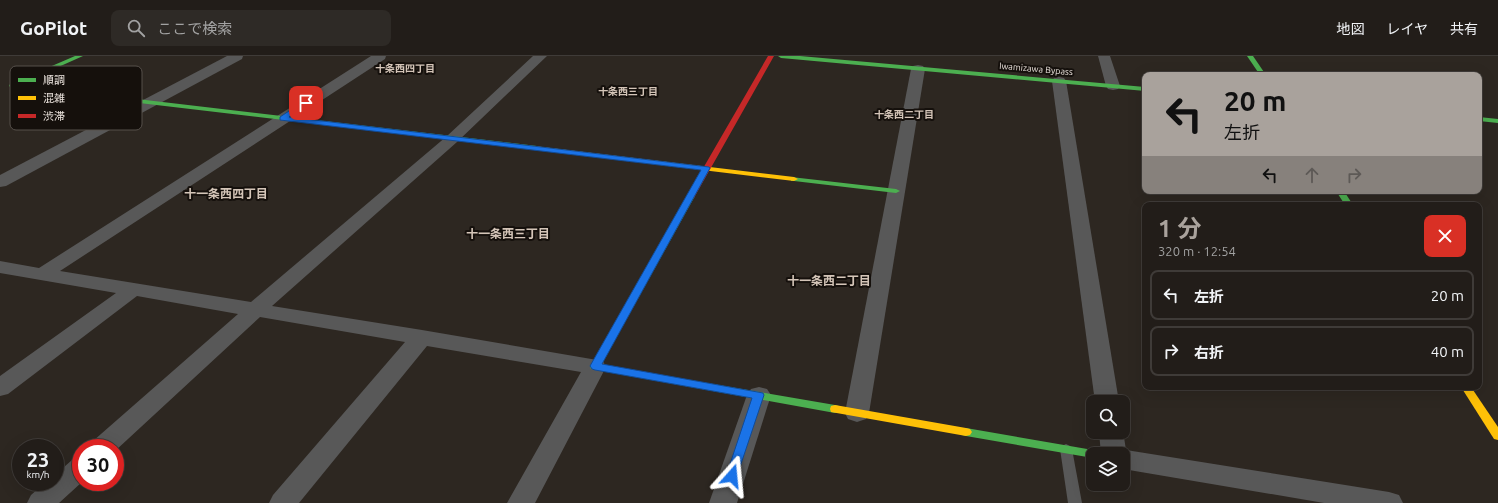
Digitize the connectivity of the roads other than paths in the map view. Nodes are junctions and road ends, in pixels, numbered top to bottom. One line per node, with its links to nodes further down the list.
1 (80, 56): 9 (main road)
2 (237, 56): 16 (street)
3 (380, 56): 18 (street)
4 (541, 56): 22 (street)
5 (771, 56): 23 (main road)
6 (781, 56): 10 (main road, Iwamizawa Bypass)
7 (1104, 56): 13 (street)
8 (1250, 56): 11 (main road)
9 (57, 66)
10 (918, 69): 12 (main road, Iwamizawa Bypass); 25 (street)
11 (1261, 72)
12 (1058, 81): 13 (main road, Iwamizawa Bypass); 35 (street)
13 (1113, 86): 14 (main road, Iwamizawa Bypass)
14 (1142, 89)
15 (142, 102): 16 (main road)
16 (148, 103): 17 (street); 18 (main road)
17 (142, 106)
18 (282, 118): 22 (main road); 27 (street)
19 (1482, 119): 20 (main road)
20 (1498, 121)
21 (97, 130): 24 (street)
22 (452, 139): 23 (main road); 29 (street)
23 (706, 168): 25 (main road); 31 (main road)
24 (0, 182)
25 (896, 192): 36 (street)
26 (0, 267): 27 (street)
27 (42, 275): 28 (street)
28 (134, 289): 29 (street); 32 (street)
29 (255, 310): 30 (street); 38 (street)
30 (422, 337): 31 (street); 44 (street)
31 (595, 366): 34 (main road); 45 (street)
32 (0, 388)
33 (1468, 390): 37 (main road)
34 (759, 395): 36 (main road); 46 (street)
35 (1106, 395)
36 (857, 413): 39 (main road)
37 (1498, 436)
38 (112, 439)
39 (1066, 449): 40 (main road); 47 (lane)
40 (1086, 453)
41 (1130, 460): 48 (street)
42 (72, 475): 43 (street)
43 (41, 503)
44 (283, 503)
45 (522, 503)
46 (723, 503)
47 (1075, 503)
48 (1389, 503)

